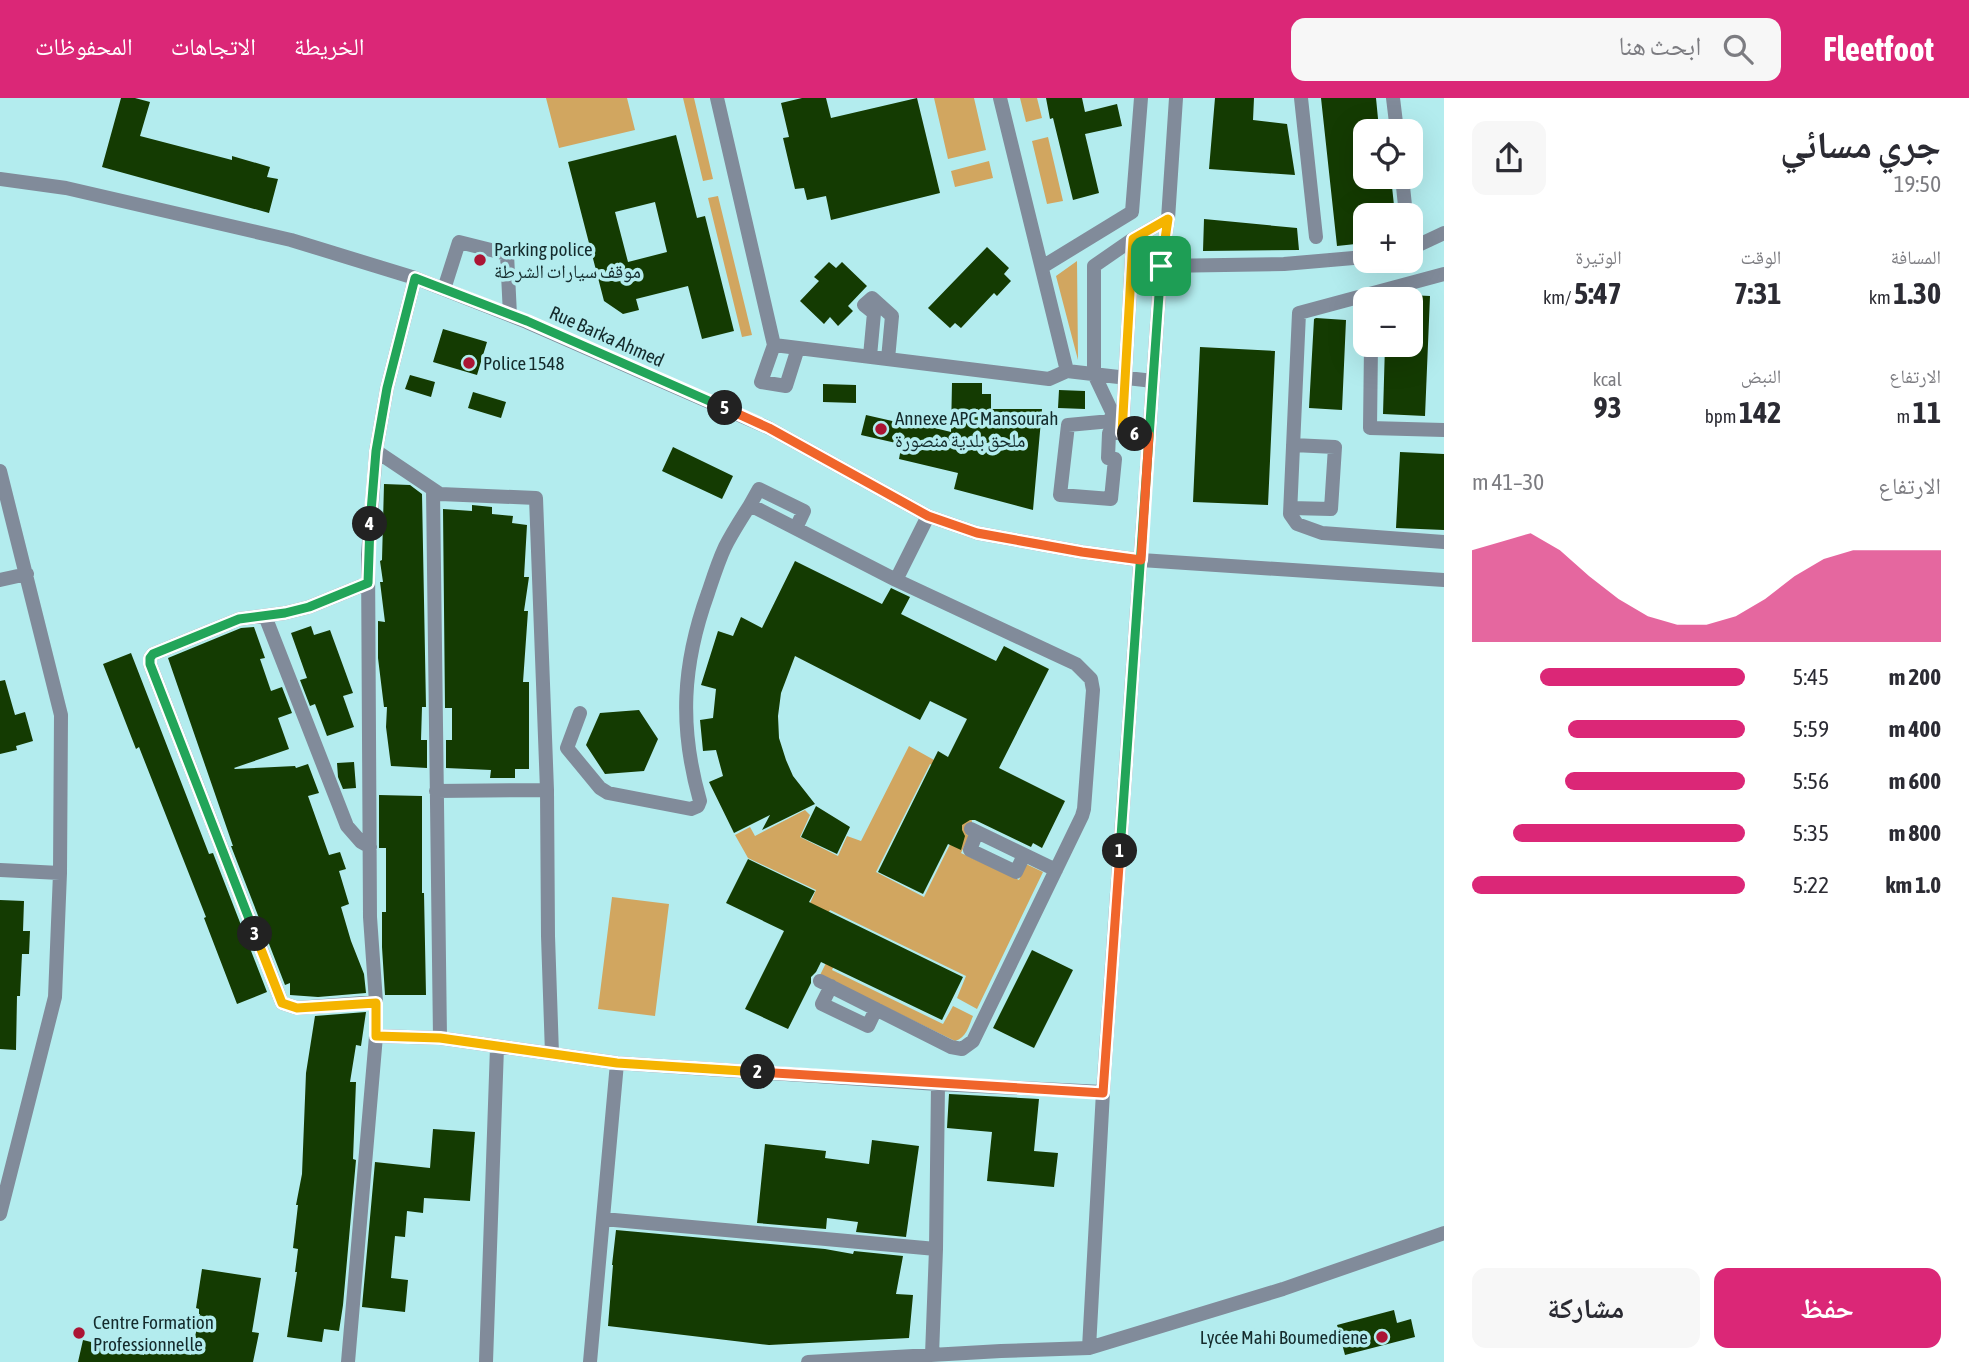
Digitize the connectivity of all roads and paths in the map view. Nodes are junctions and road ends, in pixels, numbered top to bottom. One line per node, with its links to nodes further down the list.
1 (717, 98): 23 (street)
2 (1000, 98): 16 (street)
3 (1141, 98): 16 (street)
4 (1176, 98): 9 (street)
5 (1301, 98): 11 (street)
6 (1393, 98): 7 (street)
7 (1395, 119)
8 (0, 179): 18 (street, Rue Barka Ahmed)
9 (1168, 219): 12 (street); 15 (street)
10 (1444, 233): 13 (street)
11 (1316, 237)
12 (1133, 239): 29 (street); 30 (street)
13 (1423, 242)
14 (1353, 258): 15 (street)
15 (1161, 266): 31 (street)
16 (1041, 267): 28 (street)
17 (1444, 274): 19 (street)
18 (415, 278): 20 (street, Rue Barka Ahmed); 37 (street)
19 (1403, 287)
20 (444, 289): 22 (street, Rue Barka Ahmed); 22 (street)
21 (1353, 301): 36 (street)
22 (510, 315): 41 (street, Rue Barka Ahmed)
23 (774, 345): 24 (street); 24 (street)
24 (798, 348): 25 (street)
25 (870, 356): 27 (street); 27 (street)
26 (1371, 357): 33 (street)
27 (888, 359): 28 (street)
28 (1067, 371): 29 (street)
29 (1094, 374): 30 (street); 32 (street)
30 (1124, 378): 31 (street); 34 (street)
31 (1153, 381): 35 (street)
32 (1112, 412): 34 (street); 34 (street)
33 (1444, 430)
34 (1122, 433): 35 (street)
35 (1149, 435): 43 (street)
36 (1293, 445): 40 (street); 40 (street)
37 (376, 451): 39 (street); 48 (street)
38 (0, 471): 44 (street)
39 (433, 490): 51 (street); 52 (street)
40 (1291, 508): 42 (street)
41 (928, 516): 43 (street, Rue Barka Ahmed); 46 (street)
42 (1444, 542)
43 (1141, 560): 47 (street, Rue Barka Ahmed); 66 (street)
44 (27, 574): 45 (street); 57 (street)
45 (0, 580)
46 (896, 580): 50 (street); 56 (street)
47 (1444, 580)
48 (368, 583): 49 (street); 54 (street)
49 (265, 615): 54 (street); 59 (street)
50 (580, 713)
51 (547, 790): 52 (street); 63 (street)
52 (436, 791): 61 (street)
53 (974, 830): 56 (street)
54 (370, 846): 59 (street)
55 (0, 870): 57 (street)
56 (1056, 870): 58 (street)
57 (60, 873): 67 (street)
58 (826, 983)
59 (376, 1003): 60 (street)
60 (376, 1036): 61 (street); 74 (street)
61 (440, 1038): 62 (street)
62 (497, 1047): 63 (street); 75 (street)
63 (552, 1054): 64 (street)
64 (617, 1063): 65 (street); 69 (street)
65 (938, 1084): 66 (street); 71 (street)
66 (1103, 1093): 72 (street)
67 (5, 1174): 68 (street)
68 (0, 1214)
69 (603, 1219): 71 (street); 76 (street)
70 (1444, 1233): 72 (street)
71 (936, 1249): 73 (street)
72 (1089, 1348): 73 (street)
73 (932, 1355): 77 (street)
74 (348, 1362)
75 (486, 1362)
76 (590, 1362)
77 (808, 1362)

